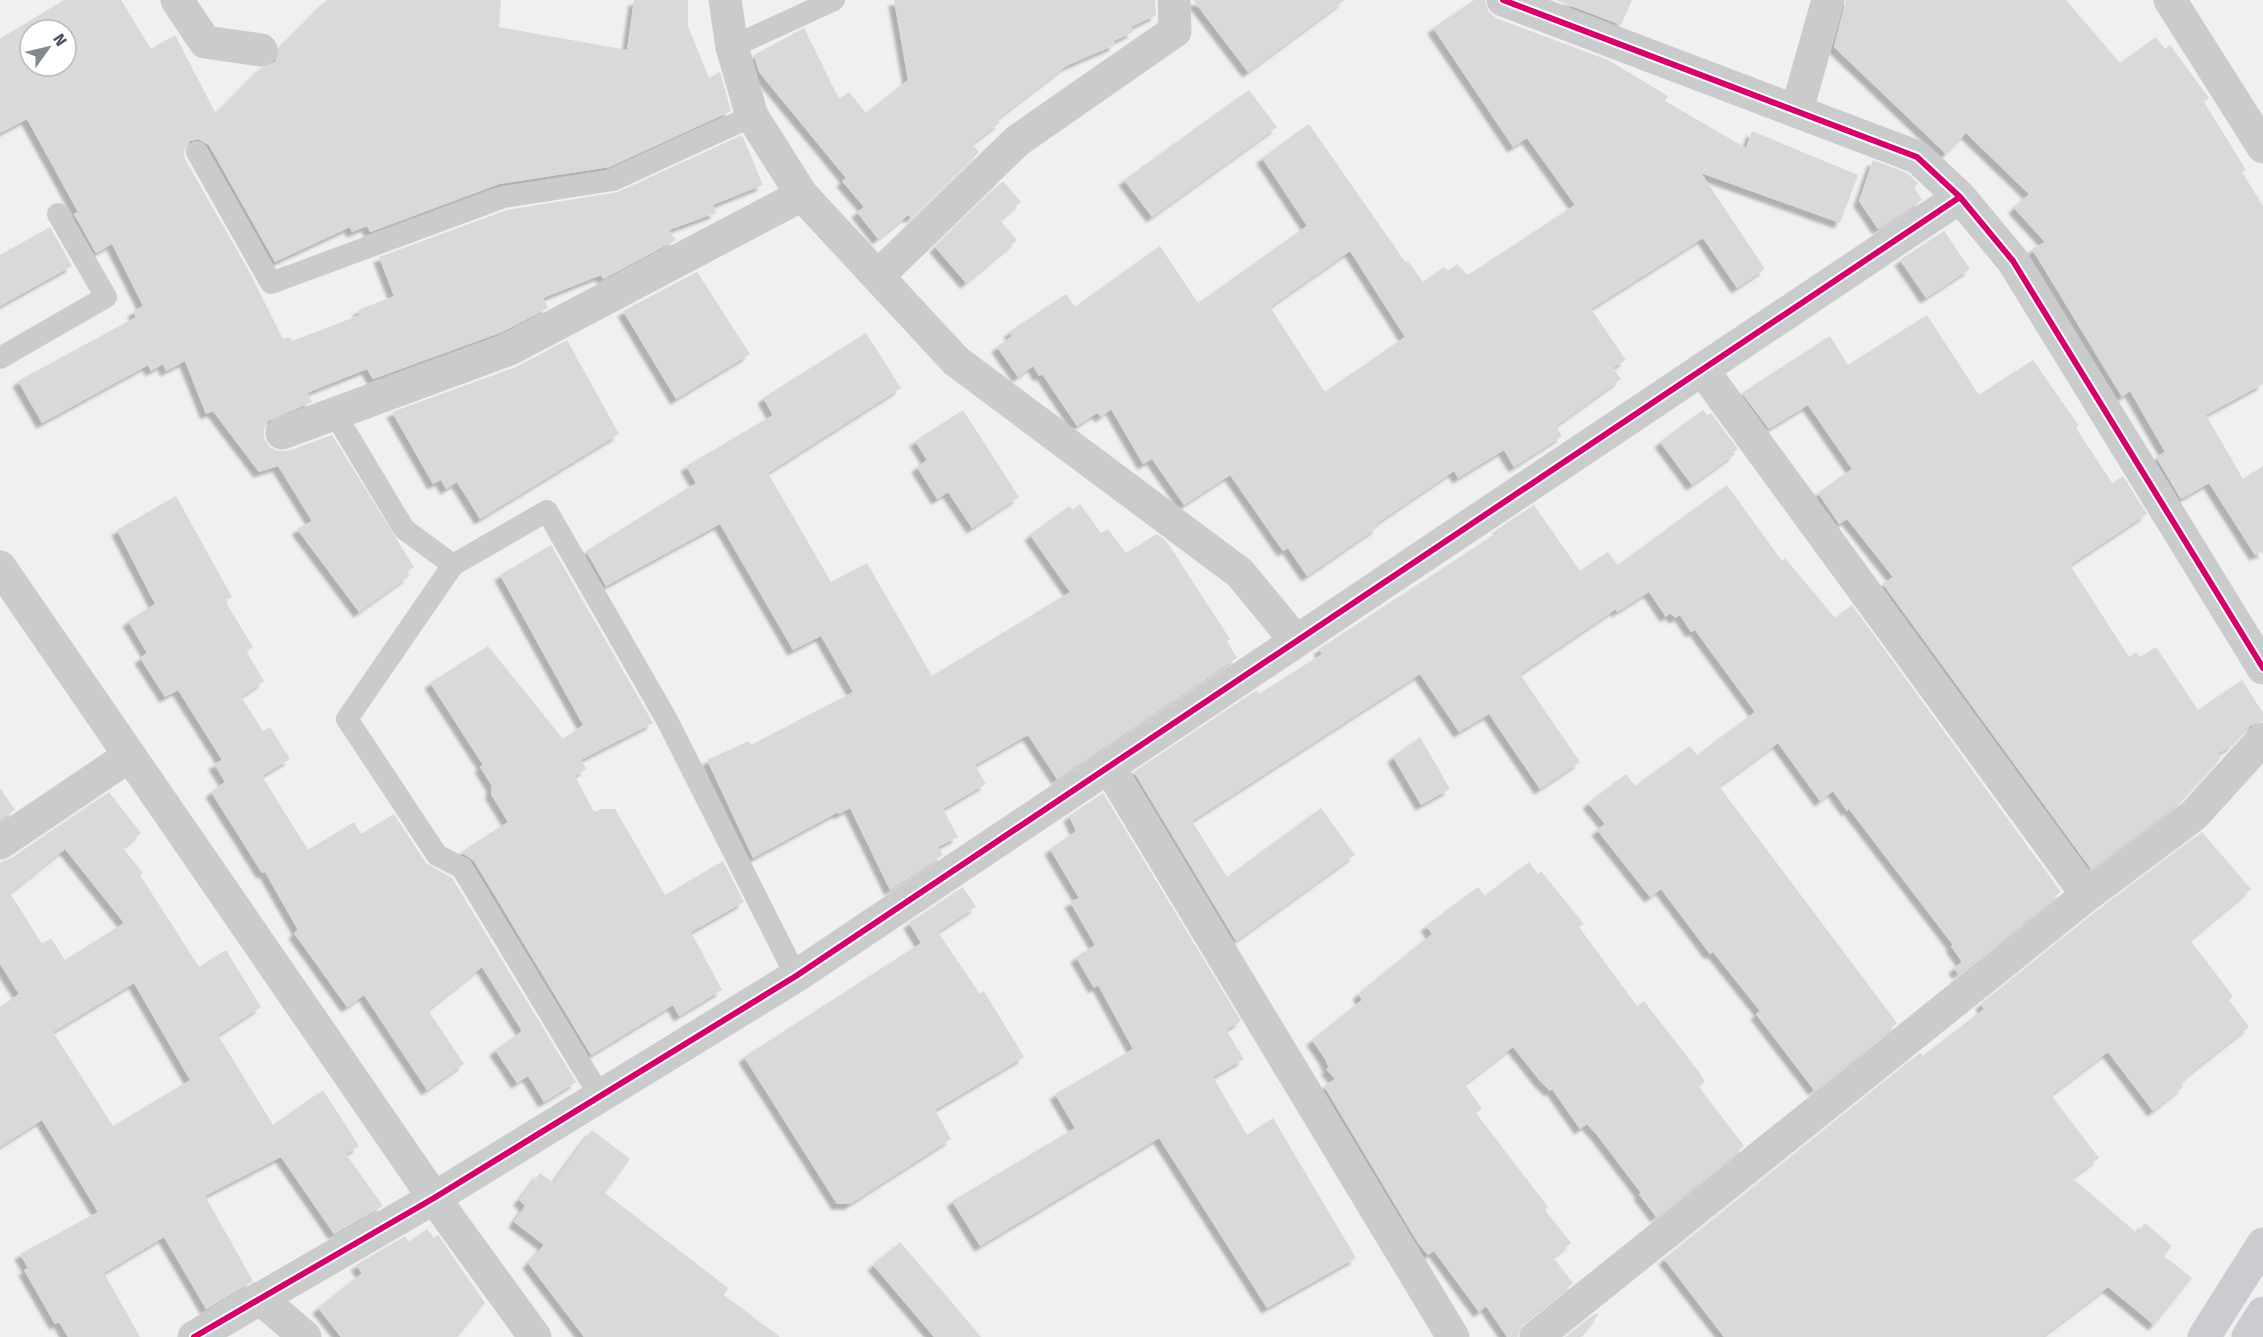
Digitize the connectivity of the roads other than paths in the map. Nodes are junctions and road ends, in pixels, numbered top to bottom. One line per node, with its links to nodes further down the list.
1 (177, 0): 9 (street)
2 (725, 0): 8 (street)
3 (834, 0): 8 (lane)
4 (1174, 0): 17 (street)
5 (1503, 0): 10 (street)
6 (1828, 0): 10 (street)
7 (2169, 0): 12 (street)
8 (732, 47): 11 (street)
9 (261, 50)
10 (1797, 110): 15 (street)
11 (752, 116): 13 (lane); 14 (street)
12 (2263, 147)
13 (197, 152)
14 (802, 195): 17 (street); 20 (street)
15 (1960, 197): 19 (street); 25 (street)
16 (58, 214): 18 (lane)
17 (878, 276): 24 (street)
18 (0, 358)
19 (1702, 369): 24 (street); 30 (street)
20 (335, 414): 21 (street); 22 (lane)
21 (282, 433)
22 (453, 566): 31 (lane); 32 (lane)
23 (3, 576): 27 (street)
24 (1296, 640): 28 (street)
25 (2263, 668)
26 (2263, 739): 30 (street)
27 (129, 756): 29 (street); 33 (street)
28 (1109, 767): 31 (street); 40 (street)
29 (0, 843)
30 (2087, 894): 41 (street)
31 (796, 976): 32 (street)
32 (600, 1096): 33 (street)
33 (434, 1198): 35 (street); 39 (street)
34 (2263, 1244): 42 (street)
35 (260, 1298): 37 (street); 38 (street)
36 (2263, 1312): 43 (street)
37 (194, 1337)
38 (305, 1337)
39 (535, 1337)
40 (1453, 1337)
41 (1536, 1337)
42 (2204, 1337)
43 (2248, 1337)

